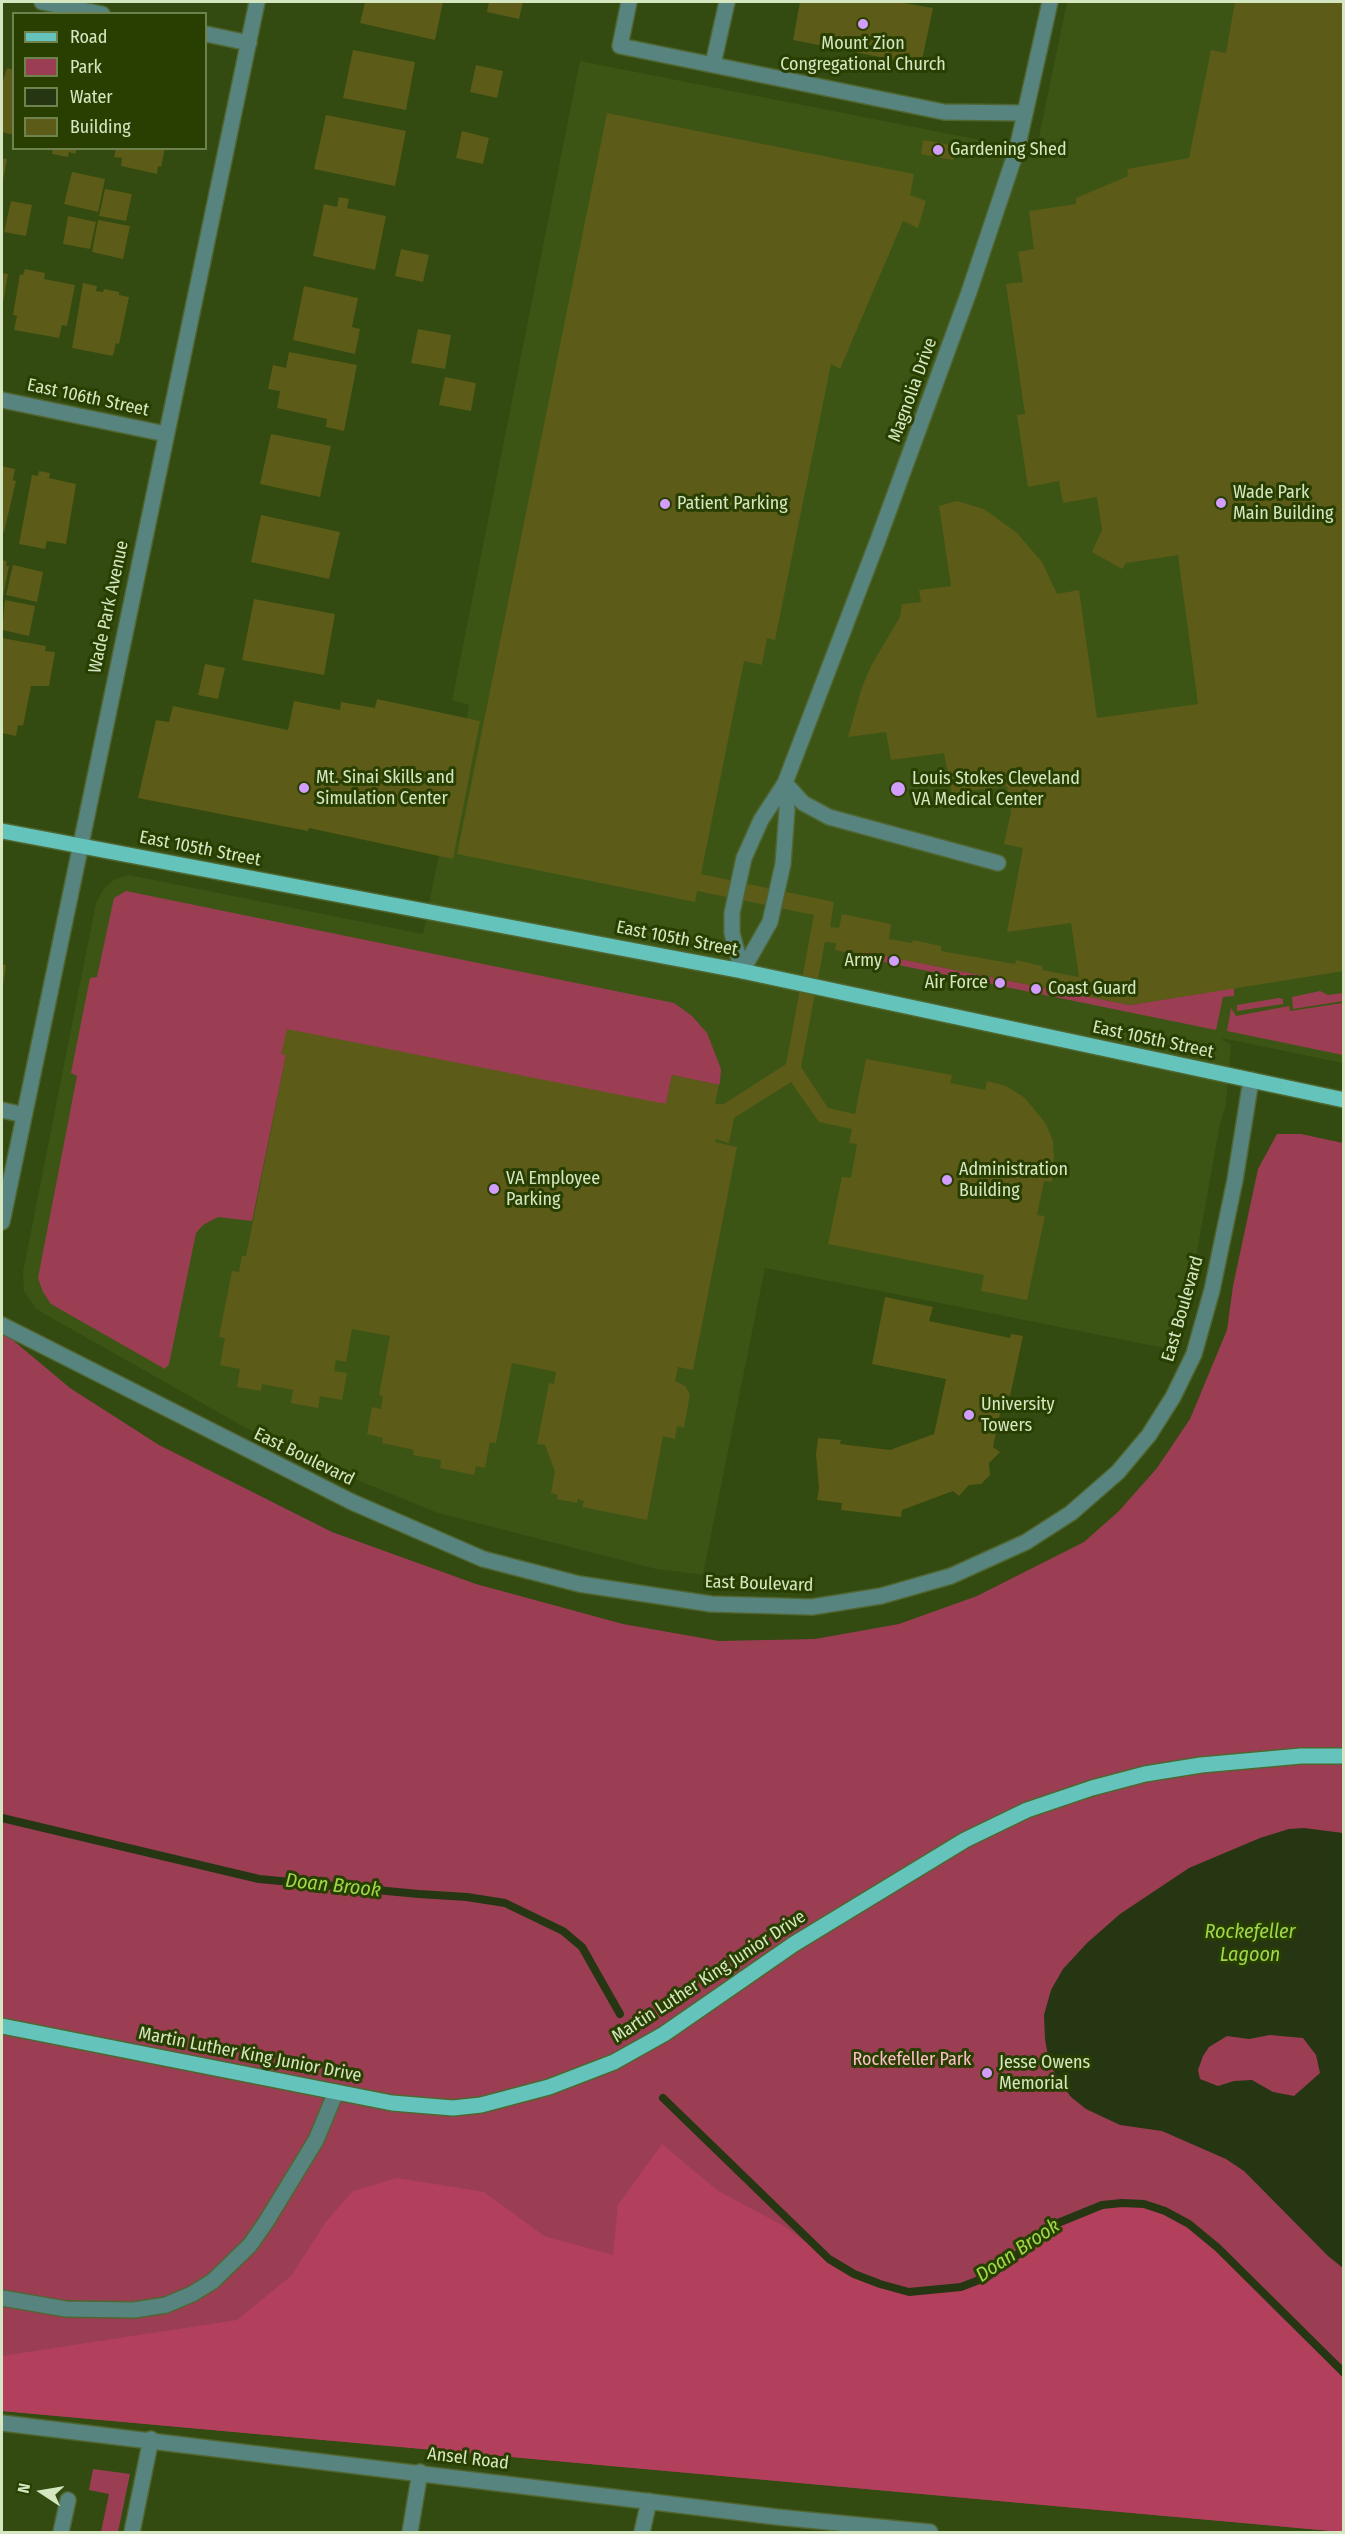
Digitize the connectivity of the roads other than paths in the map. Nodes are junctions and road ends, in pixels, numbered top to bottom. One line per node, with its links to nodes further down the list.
1 (42, 2): 6 (street)
2 (257, 2): 8 (street, Wade Park Avenue)
3 (629, 2): 9 (street)
4 (728, 2): 9 (street)
5 (1050, 2): 10 (street, Magnolia Drive)
6 (92, 12)
7 (207, 34): 8 (street)
8 (249, 43): 12 (street, Wade Park Avenue)
9 (713, 64): 10 (street)
10 (1025, 113): 13 (street, Magnolia Drive)
11 (2, 400): 12 (street, East 106th Street)
12 (166, 434): 15 (street, Wade Park Avenue)
13 (785, 783): 16 (street); 17 (street, Magnolia Drive); 17 (street, Magnolia Drive)
14 (2, 831): 15 (main road, East 105th Street)
15 (79, 846): 17 (main road, East 105th Street); 21 (street, Wade Park Avenue)
16 (998, 863)
17 (742, 971): 18 (main road, East 105th Street)
18 (1251, 1080): 19 (main road, East 105th Street); 23 (street, East Boulevard)
19 (1344, 1100)
20 (2, 1110): 21 (street)
21 (24, 1115): 22 (street, Wade Park Avenue)
22 (2, 1222)
23 (2, 1325)
24 (1344, 1756): 26 (main road, Martin Luther King Junior Drive)
25 (2, 2026): 26 (main road, Martin Luther King Junior Drive)
26 (336, 2092): 27 (street)
27 (2, 2298)
28 (2, 2423): 29 (street, Ansel Road)
29 (151, 2439): 30 (street, Ansel Road); 35 (street)
30 (420, 2472): 32 (street, Ansel Road); 36 (street)
31 (68, 2500): 34 (street)
32 (649, 2501): 33 (street, Ansel Road); 37 (street)
33 (777, 2517): 38 (street); 39 (street, Ansel Road)
34 (61, 2532)
35 (132, 2532)
36 (410, 2532)
37 (642, 2532)
38 (774, 2532)
39 (930, 2532)

